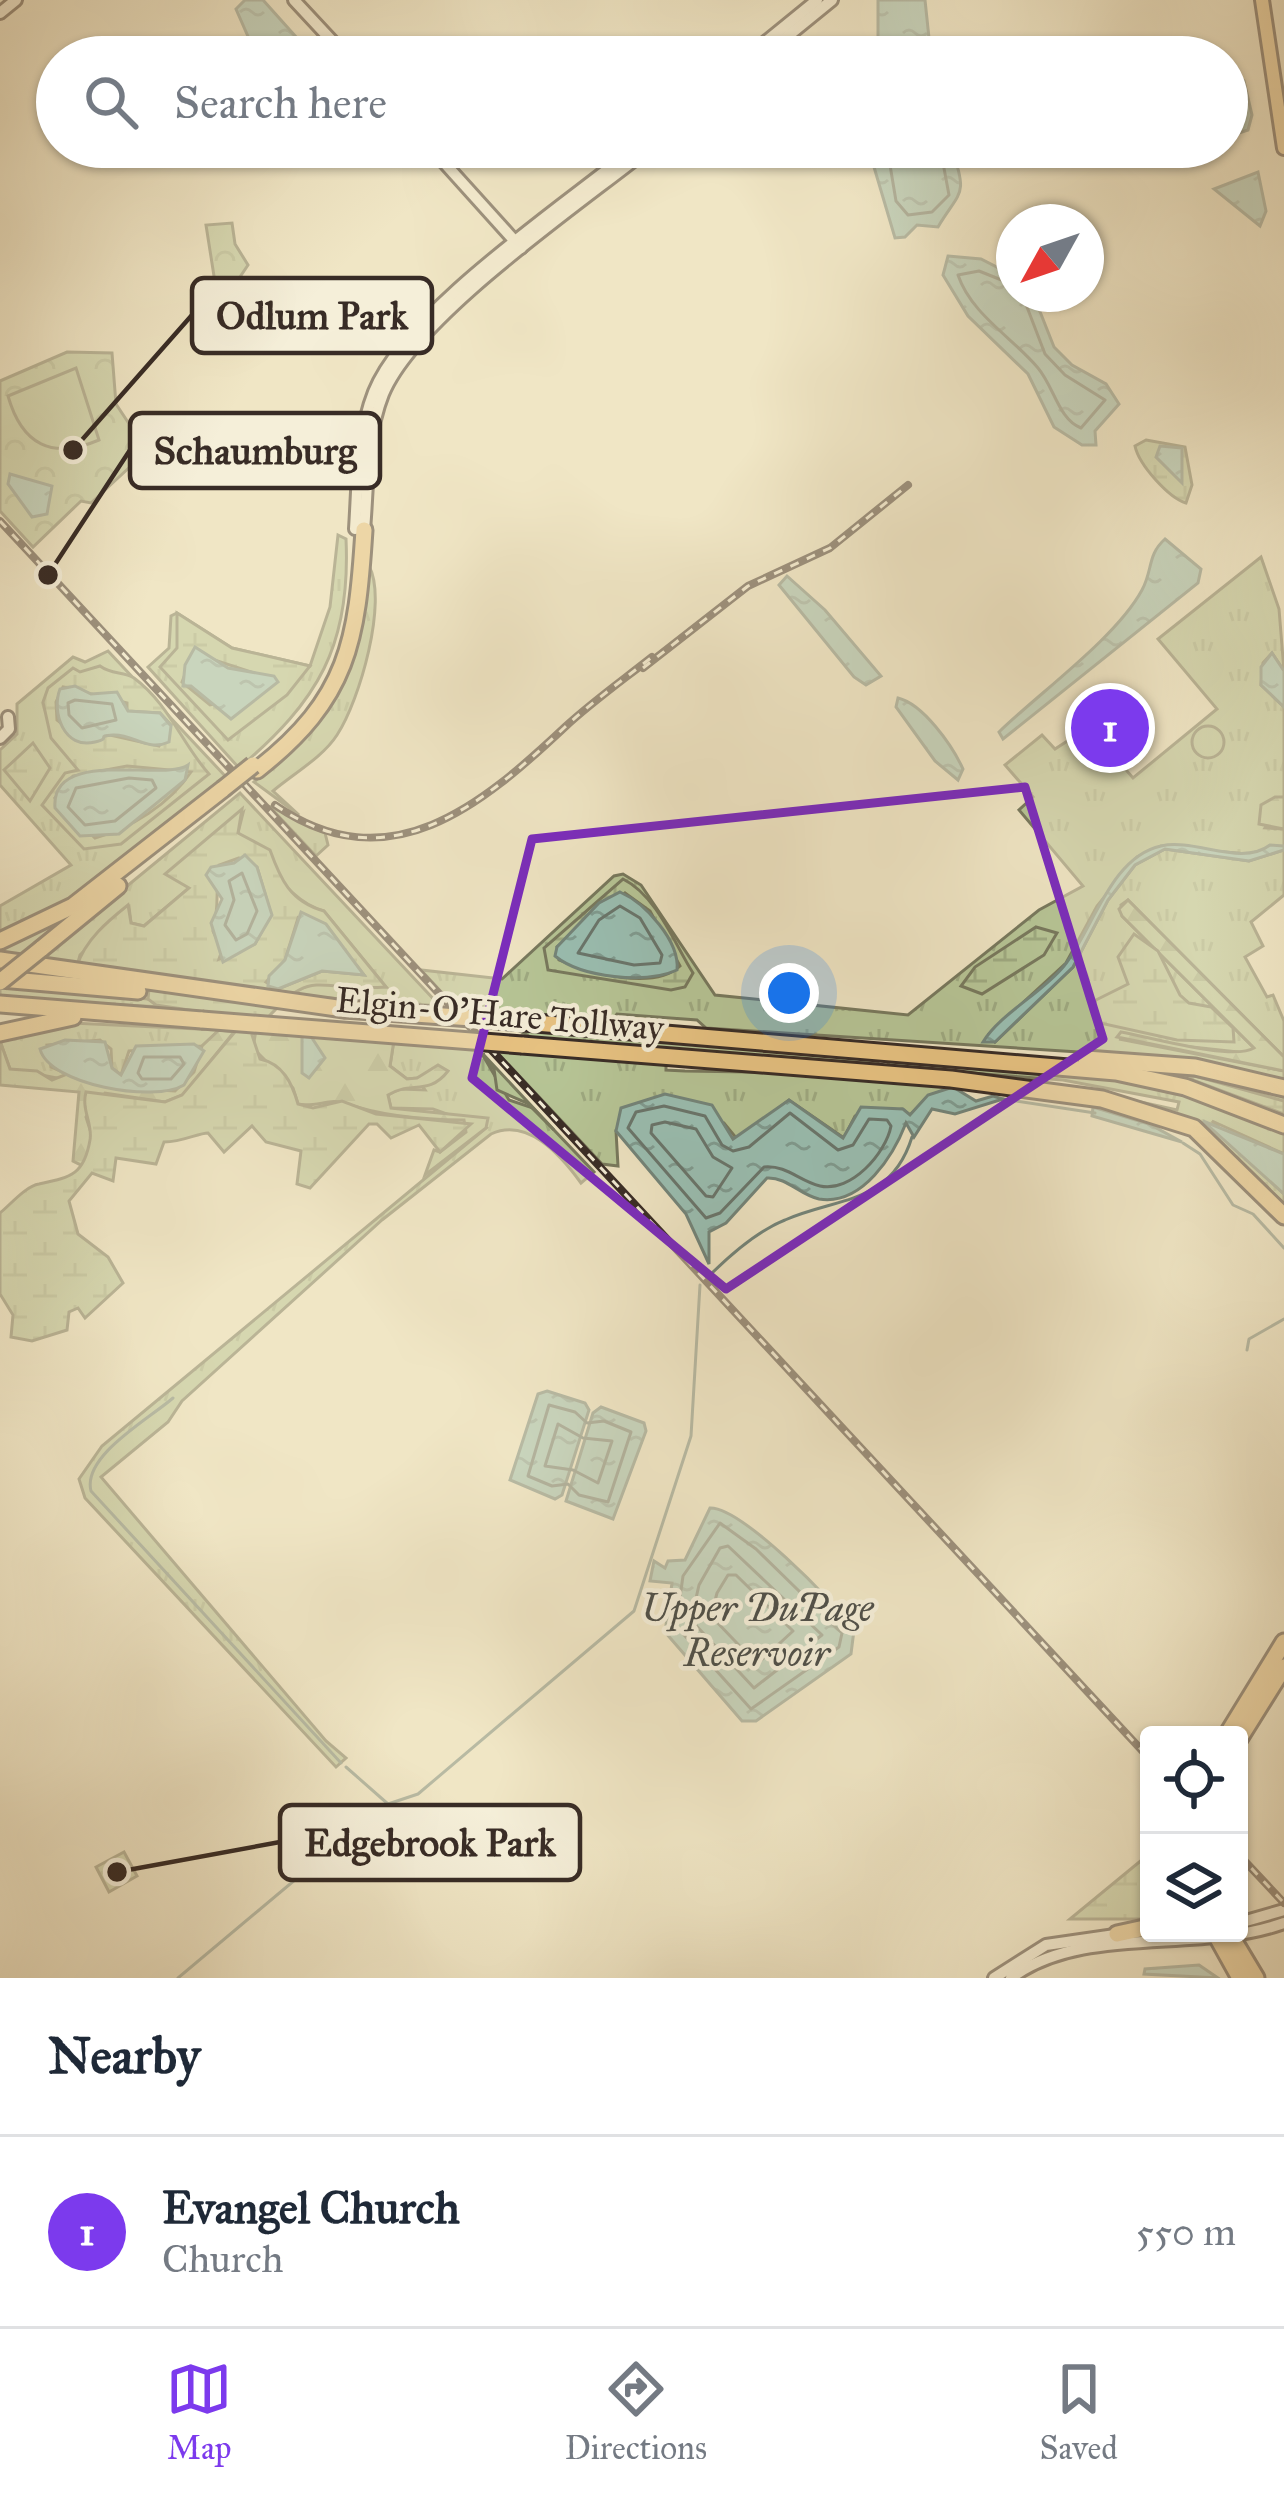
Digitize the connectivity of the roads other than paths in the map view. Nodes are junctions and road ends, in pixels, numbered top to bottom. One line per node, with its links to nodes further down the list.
1 (16, 0): 6 (main road)
2 (294, 0): 7 (main road)
3 (818, 0): 8 (main road)
4 (832, 0): 9 (main road)
5 (1262, 0): 10 (main road)
6 (0, 13)
7 (327, 36)
8 (773, 36)
9 (788, 36)
10 (1284, 148)
11 (449, 168): 14 (main road)
12 (612, 168): 14 (main road)
13 (623, 168): 14 (main road)
14 (520, 247): 15 (main road)
15 (359, 530): 18 (highway, bridge)
16 (8, 717): 17 (main road)
17 (0, 737)
18 (225, 792): 19 (highway); 21 (highway, bridge)
19 (2, 940)
20 (0, 960): 22 (highway)
21 (0, 981): 22 (highway)
22 (149, 987): 26 (highway, Elgin-O'Hare Tollway, bridge)
23 (0, 1004): 24 (highway, Elgin-O'Hare Tollway)
24 (179, 1018): 25 (highway); 29 (highway, Elgin-O'Hare Tollway, bridge)
25 (0, 1034)
26 (830, 1046): 27 (highway); 28 (highway)
27 (1284, 1088)
28 (1284, 1125)
29 (1284, 1216)
30 (1284, 1642): 32 (highway)
31 (1284, 1667): 33 (highway)
32 (1233, 1726)
33 (1247, 1726)
34 (1284, 1910): 36 (main road)
35 (1284, 1923): 37 (main road)
36 (1248, 1924)
37 (1248, 1929)
38 (1140, 1931): 39 (highway)
39 (1117, 1934): 43 (main road)
40 (1150, 1942): 44 (main road)
41 (1229, 1942): 45 (highway)
42 (1232, 1942): 46 (highway)
43 (994, 1978)
44 (1011, 1978)
45 (1240, 1978)
46 (1256, 1978)

